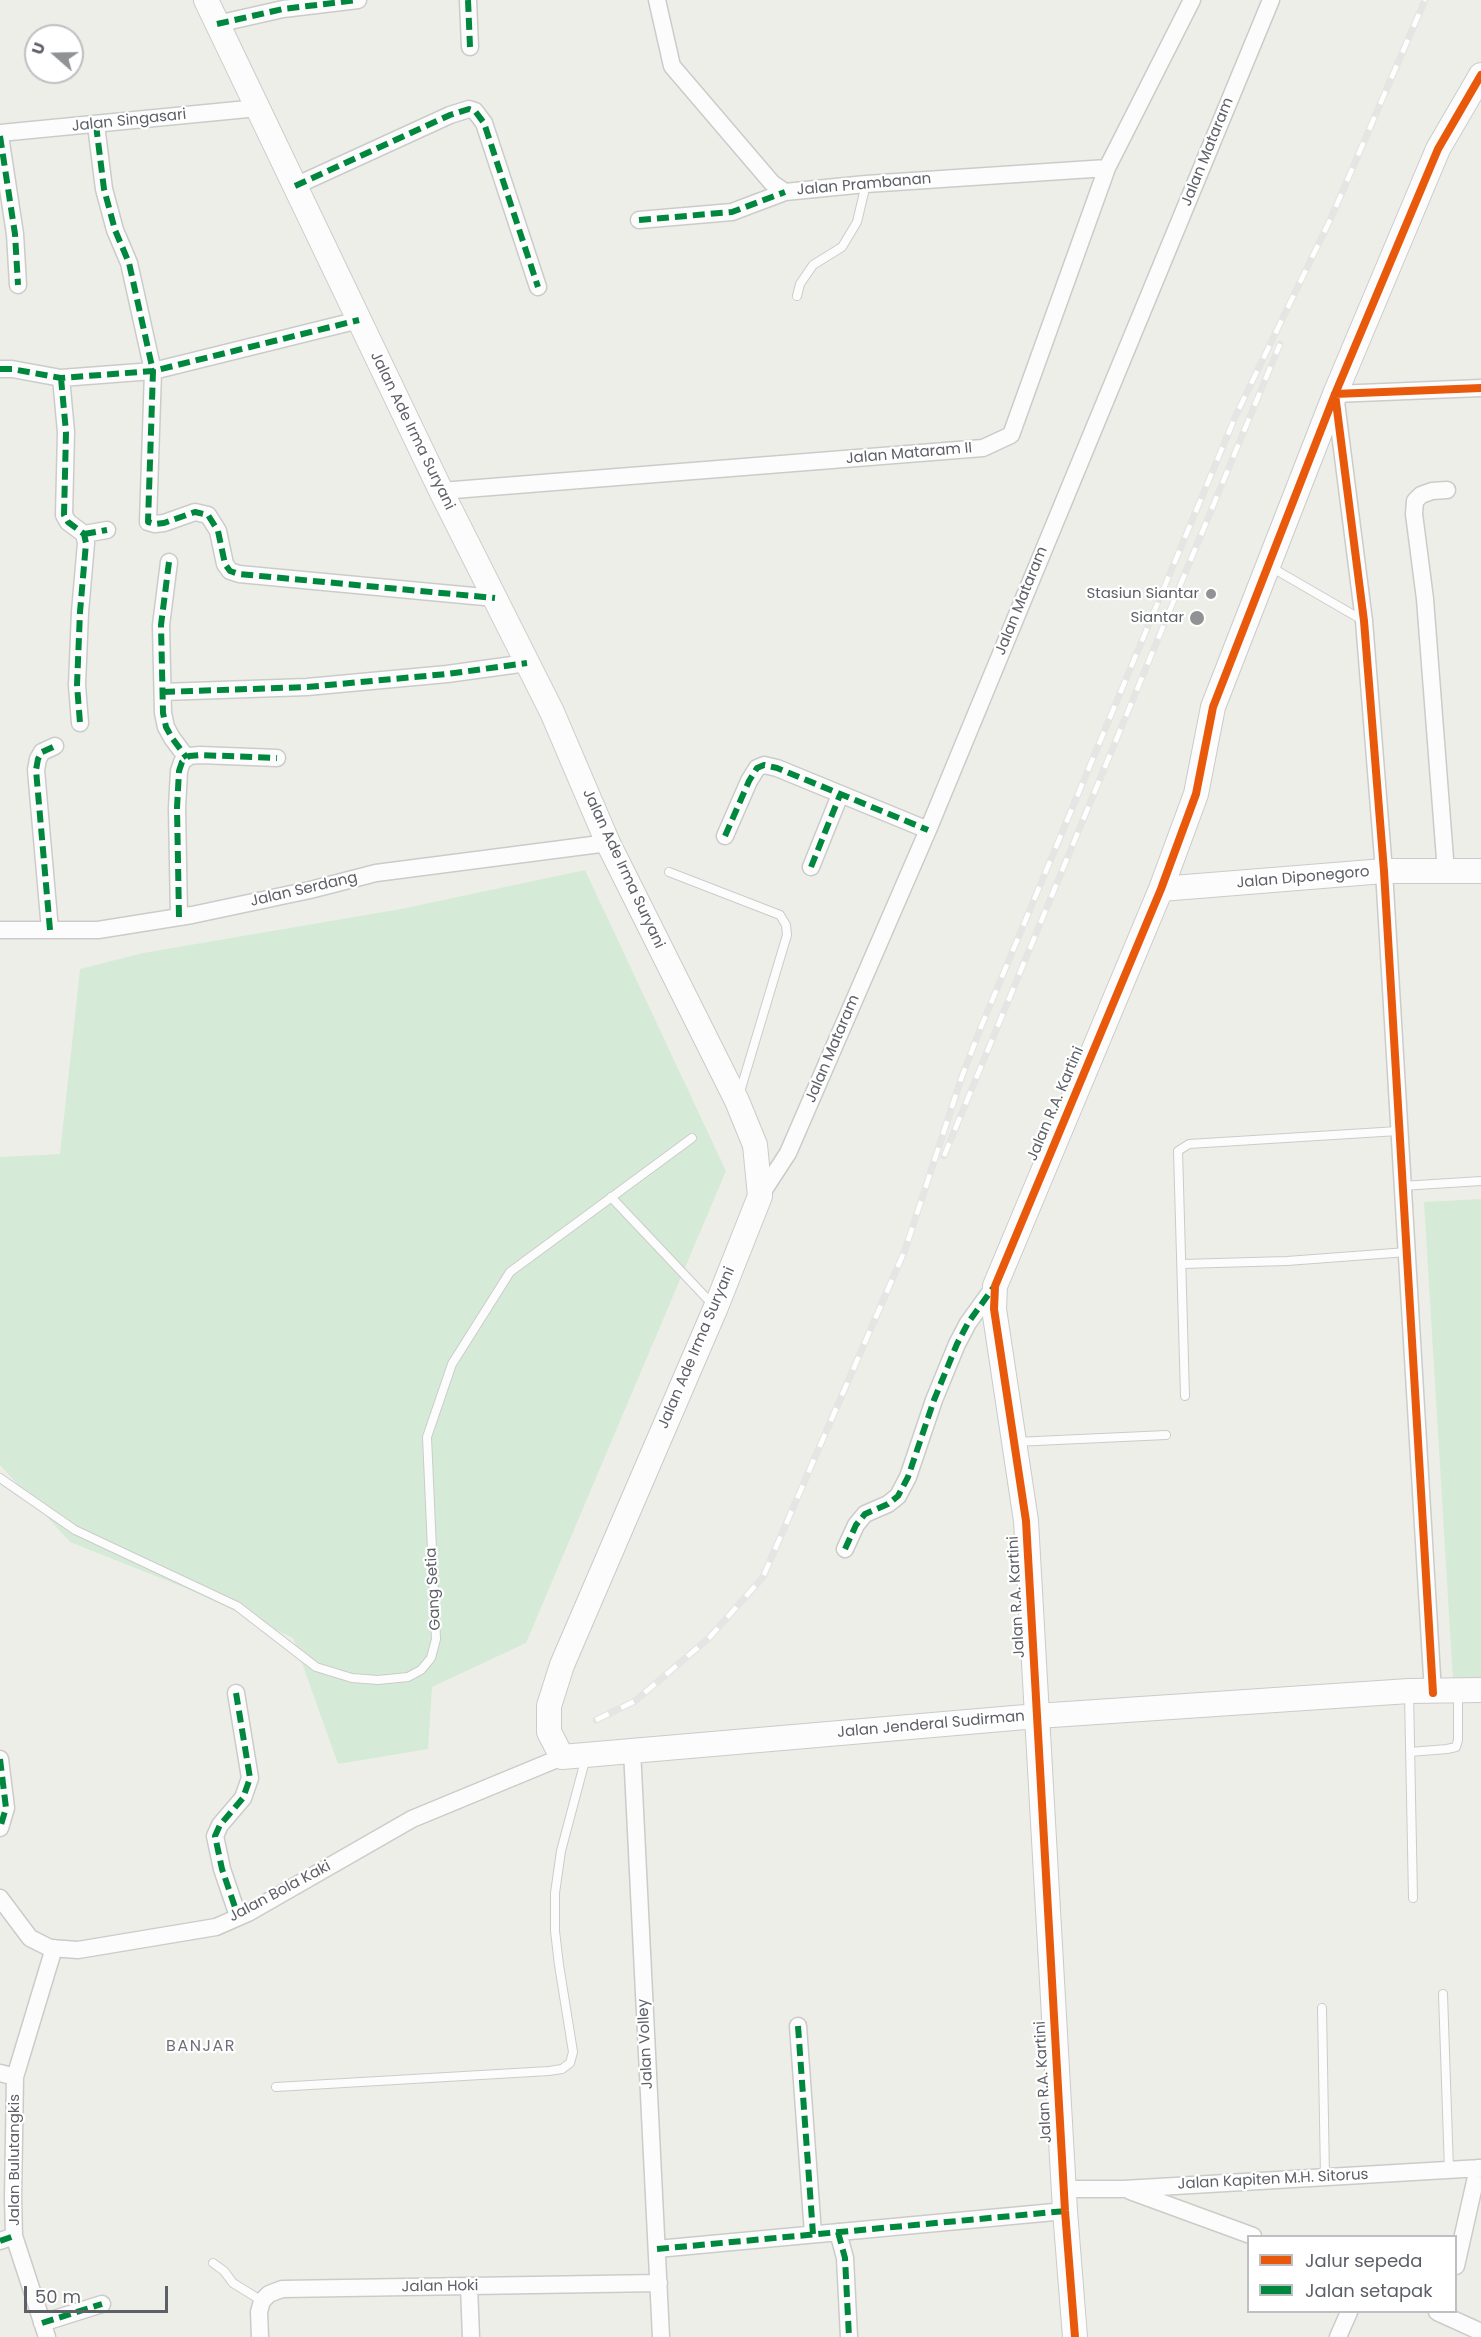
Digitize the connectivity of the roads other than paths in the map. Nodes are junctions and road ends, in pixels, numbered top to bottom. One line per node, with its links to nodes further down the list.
1 (206, 0): 7 (main road, Jalan Ade Irma Suryani)
2 (358, 0): 7 (street)
3 (468, 0): 8 (street)
4 (657, 0): 16 (street, Jalan Prambanan)
5 (1192, 0): 13 (street, Jalan Mataram II)
6 (1271, 0): 42 (street, Jalan Mataram)
7 (217, 24): 10 (main road, Jalan Ade Irma Suryani)
8 (470, 47)
9 (1481, 75): 26 (main road, Jalan R.A. Kartini)
10 (258, 108): 11 (street, Jalan Singasari); 15 (main road, Jalan Ade Irma Suryani)
11 (96, 125): 12 (street, Jalan Singasari); 23 (street)
12 (0, 135): 18 (street)
13 (1107, 168): 14 (street, Jalan Prambanan); 28 (street, Jalan Mataram II)
14 (866, 184): 16 (street, Jalan Prambanan); 20 (lane)
15 (295, 186): 19 (street); 21 (main road, Jalan Ade Irma Suryani)
16 (785, 192): 17 (street)
17 (639, 220)
18 (18, 285)
19 (538, 286)
20 (797, 296)
21 (359, 320): 23 (street); 28 (main road, Jalan Ade Irma Suryani)
22 (0, 369): 24 (street)
23 (153, 371): 24 (street); 33 (street)
24 (61, 378): 30 (street)
25 (1481, 388): 26 (street)
26 (1335, 394): 32 (main road, Jalan R.A. Kartini); 34 (street)
27 (1447, 490): 49 (street)
28 (441, 491): 33 (main road, Jalan Ade Irma Suryani)
29 (107, 530): 30 (street)
30 (84, 534): 37 (street)
31 (169, 562): 36 (street)
32 (1269, 566): 34 (lane); 50 (main road, Jalan R.A. Kartini)
33 (495, 598): 35 (main road, Jalan Ade Irma Suryani)
34 (1364, 621): 46 (street)
35 (527, 663): 36 (street); 44 (main road, Jalan Ade Irma Suryani)
36 (163, 692): 39 (street)
37 (80, 723)
38 (55, 746): 53 (street)
39 (187, 758): 40 (street); 51 (street)
40 (276, 758)
41 (840, 795): 42 (street); 43 (street); 45 (street)
42 (928, 830): 59 (street, Jalan Mataram)
43 (725, 836)
44 (609, 843): 51 (street, Jalan Serdang); 54 (main road, Jalan Ade Irma Suryani)
45 (811, 867)
46 (1384, 871): 49 (main road, Jalan Diponegoro); 50 (main road, Jalan Diponegoro); 55 (street)
47 (1481, 871): 49 (main road, Jalan Diponegoro)
48 (669, 872): 54 (lane)
49 (1446, 872)
50 (1161, 889): 63 (main road, Jalan R.A. Kartini)
51 (179, 918): 53 (street, Jalan Serdang)
52 (0, 930): 53 (street, Jalan Serdang)
53 (50, 930)
54 (738, 1101): 59 (main road, Jalan Ade Irma Suryani)
55 (1398, 1131): 58 (street); 62 (lane)
56 (692, 1138): 60 (lane, Gang Setia)
57 (1481, 1181): 58 (lane)
58 (1402, 1186): 61 (street)
59 (760, 1196): 64 (main road, Jalan Ade Irma Suryani)
60 (611, 1197): 64 (lane); 68 (lane, Gang Setia)
61 (1407, 1252): 62 (lane); 73 (street)
62 (1182, 1264): 65 (lane)
63 (995, 1286): 67 (main road, Jalan R.A. Kartini); 69 (street)
64 (716, 1307): 78 (main road, Jalan Ade Irma Suryani)
65 (1185, 1396)
66 (1166, 1435): 67 (lane)
67 (1015, 1442): 74 (main road, Jalan R.A. Kartini)
68 (0, 1478)
69 (845, 1549)
70 (1409, 1691): 73 (main road, Jalan Jenderal Sudirman); 74 (main road, Jalan Jenderal Sudirman); 76 (lane)
71 (1469, 1691): 73 (main road, Jalan Jenderal Sudirman); 76 (lane)
72 (236, 1693): 83 (street)
73 (1433, 1693)
74 (1037, 1716): 75 (main road, Jalan Jenderal Sudirman); 94 (main road, Jalan R.A. Kartini)
75 (632, 1750): 77 (main road, Jalan Jenderal Sudirman); 99 (street, Jalan Volley)
76 (1410, 1752): 82 (lane)
77 (587, 1754): 78 (main road, Jalan Jenderal Sudirman); 89 (lane)
78 (562, 1757): 83 (street, Jalan Bola Kaki)
79 (0, 1759): 80 (street)
80 (0, 1828)
81 (0, 1898): 84 (street, Jalan Bola Kaki)
82 (1413, 1898)
83 (238, 1916): 84 (street, Jalan Bola Kaki)
84 (54, 1948): 88 (street, Jalan Bulutangkis)
85 (1443, 1994): 91 (lane)
86 (1322, 2008): 92 (lane)
87 (798, 2026): 96 (street)
88 (8, 2075): 98 (street, Jalan Bulutangkis)
89 (276, 2087)
90 (1479, 2168): 91 (street, Jalan Kapiten M.H. Sitorus); 100 (street)
91 (1449, 2170): 92 (street, Jalan Kapiten M.H. Sitorus)
92 (1325, 2177): 93 (street, Jalan Kapiten M.H. Sitorus)
93 (1124, 2189): 94 (street, Jalan Kapiten M.H. Sitorus); 97 (street)
94 (1065, 2200): 95 (street, Jalan Kapiten M.H. Sitorus); 114 (main road, Jalan R.A. Kartini)
95 (838, 2232): 96 (street, Jalan Kapiten M.H. Sitorus); 113 (street)
96 (813, 2234): 99 (street, Jalan Kapiten M.H. Sitorus)
97 (1250, 2235)
98 (7, 2239): 108 (street, Jalan Bulutangkis)
99 (657, 2249): 102 (street, Jalan Volley)
100 (1457, 2258)
101 (213, 2263): 104 (lane)
102 (659, 2283): 103 (street, Jalan Hoki); 112 (street, Jalan Volley)
103 (470, 2286): 104 (street, Jalan Hoki); 111 (street)
104 (262, 2301): 110 (street)
105 (102, 2304): 108 (street)
106 (1349, 2313): 115 (street)
107 (1444, 2313): 109 (street)
108 (45, 2330)
109 (1481, 2332)
110 (260, 2337)
111 (471, 2337)
112 (662, 2337)
113 (849, 2337)
114 (1075, 2337)
115 (1338, 2337)

